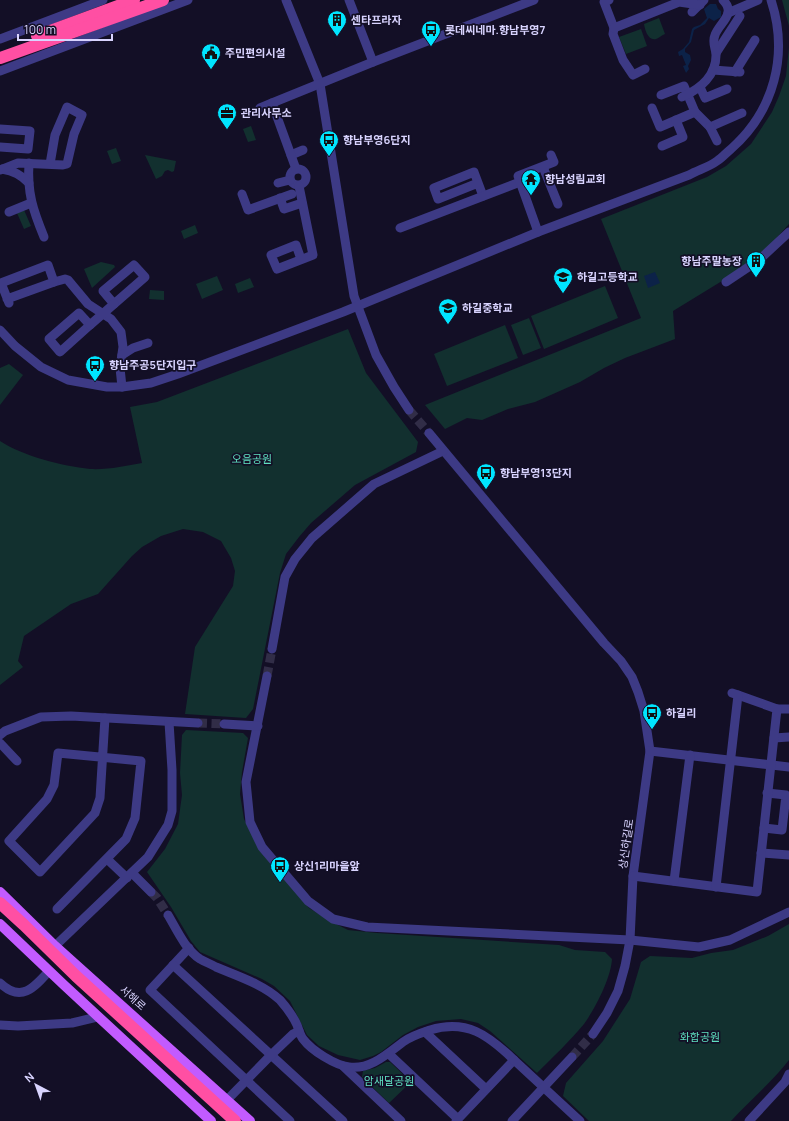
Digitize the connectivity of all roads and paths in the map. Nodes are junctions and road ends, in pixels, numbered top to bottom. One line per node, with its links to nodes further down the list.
1 (103, 0): 19 (street)
2 (134, 0): 21 (highway)
3 (163, 0): 23 (highway)
4 (188, 0): 27 (street)
5 (286, 0): 28 (street)
6 (349, 0): 24 (street)
7 (534, 0): 14 (street)
8 (609, 0): 18 (street)
9 (723, 0): 16 (street)
10 (758, 0): 16 (street)
11 (771, 0): 67 (street)
12 (674, 2): 13 (street); 18 (street)
13 (702, 3): 15 (street)
14 (510, 4): 24 (street)
15 (692, 12)
16 (728, 13): 22 (street)
17 (740, 16): 22 (street)
18 (614, 28): 25 (street)
19 (0, 39)
20 (756, 40): 26 (street)
21 (0, 50)
22 (716, 52): 26 (street)
23 (0, 58)
24 (373, 62): 28 (street)
25 (645, 69)
26 (713, 70): 29 (street)
27 (0, 71)
28 (320, 84): 33 (street); 74 (street)
29 (700, 87): 30 (street); 32 (street)
30 (727, 89)
31 (661, 95): 32 (street)
32 (685, 96): 36 (street)
33 (272, 103): 34 (street); 46 (street)
34 (260, 108)
35 (652, 108): 38 (street)
36 (695, 112): 38 (street); 39 (street)
37 (742, 113): 39 (street)
38 (676, 120): 42 (street)
39 (710, 127): 41 (street)
40 (0, 129): 43 (street)
41 (717, 141)
42 (662, 146)
43 (0, 147)
44 (304, 150): 46 (street)
45 (551, 154): 49 (street)
46 (291, 155): 51 (street)
47 (29, 163): 48 (street); 50 (street); 54 (street)
48 (50, 164): 48 (street)
49 (543, 166): 53 (street); 64 (street)
50 (1, 169): 54 (street)
51 (296, 169): 52 (street); 57 (street)
52 (290, 180): 55 (street); 57 (street)
53 (520, 182): 60 (street); 67 (street)
54 (29, 183): 62 (street)
55 (278, 183)
56 (478, 183): 60 (street)
57 (299, 186): 63 (street)
58 (242, 194): 61 (street)
59 (292, 194): 61 (street)
60 (483, 196): 66 (street)
61 (280, 198): 63 (street)
62 (31, 203): 65 (street); 69 (street)
63 (302, 203): 70 (street)
64 (558, 204)
65 (9, 212)
66 (400, 228)
67 (538, 232): 74 (street)
68 (789, 232): 72 (street)
69 (44, 237)
70 (302, 259)
71 (54, 282): 71 (street); 75 (street)
72 (726, 282)
73 (114, 304): 73 (street); 75 (street)
74 (358, 305): 80 (street); 81 (street)
75 (102, 314): 76 (street); 79 (street)
76 (90, 325): 76 (street)
77 (0, 330): 80 (street)
78 (148, 343): 79 (street)
79 (122, 355): 80 (street)
80 (122, 387)
81 (409, 410)
82 (429, 433): 83 (street, 상신하길로)
83 (443, 451): 84 (street); 97 (street, 상신하길로)
84 (272, 649)
85 (267, 676): 92 (street)
86 (777, 709): 87 (street); 95 (street); 100 (street)
87 (789, 709)
88 (105, 718): 89 (street); 93 (street); 99 (street)
89 (169, 722): 90 (street); 109 (street)
90 (198, 723)
91 (224, 724): 92 (street)
92 (258, 726): 121 (street)
93 (0, 735)
94 (789, 737): 95 (street)
95 (774, 738): 102 (street)
96 (0, 743): 101 (street)
97 (650, 751): 98 (street); 110 (street, 상신하길로)
98 (690, 755): 100 (street); 111 (street)
99 (103, 757): 99 (street); 108 (street)
100 (731, 760): 102 (street); 112 (street)
101 (17, 761)
102 (770, 764): 103 (street); 104 (street)
103 (789, 767)
104 (768, 793): 105 (street); 105 (street)
105 (764, 828): 106 (street)
106 (761, 853): 107 (street); 112 (street)
107 (789, 855)
108 (108, 859): 109 (street); 116 (street)
109 (130, 875): 114 (street); 122 (street)
110 (633, 876): 111 (street); 121 (street, 상신하길로)
111 (674, 882): 112 (street)
112 (716, 887)
113 (0, 892): 122 (main road, 서해로)
114 (151, 892)
115 (0, 903): 146 (highway, 서해로)
116 (56, 909)
117 (0, 910): 145 (highway)
118 (789, 912): 121 (street)
119 (168, 915): 123 (street)
120 (0, 924): 125 (main road)
121 (630, 940): 131 (street, 상신하길로)
122 (55, 946): 141 (main road, 서해로)
123 (189, 948): 124 (street); 129 (street)
124 (173, 965): 133 (street); 138 (street)
125 (49, 972): 126 (street); 127 (main road)
126 (0, 983)
127 (97, 1016): 128 (street); 144 (main road)
128 (0, 1025)
129 (299, 1031): 133 (street); 136 (street)
130 (425, 1032): 132 (street); 135 (street); 140 (street)
131 (593, 1034)
132 (389, 1054): 136 (street); 142 (street)
133 (271, 1055): 138 (street); 149 (street)
134 (572, 1057): 139 (street)
135 (514, 1060): 139 (street); 140 (street)
136 (342, 1065): 150 (street)
137 (789, 1074): 152 (street)
138 (246, 1080): 141 (street); 148 (street)
139 (544, 1087): 143 (street); 151 (street)
140 (486, 1088): 142 (street)
141 (227, 1100): 147 (main road, 서해로)
142 (457, 1120)
143 (578, 1120)
144 (210, 1121)
145 (225, 1121)
146 (234, 1121)
147 (250, 1121)
148 (290, 1121)
149 (343, 1121)
150 (401, 1121)
151 (512, 1121)
152 (749, 1121)

